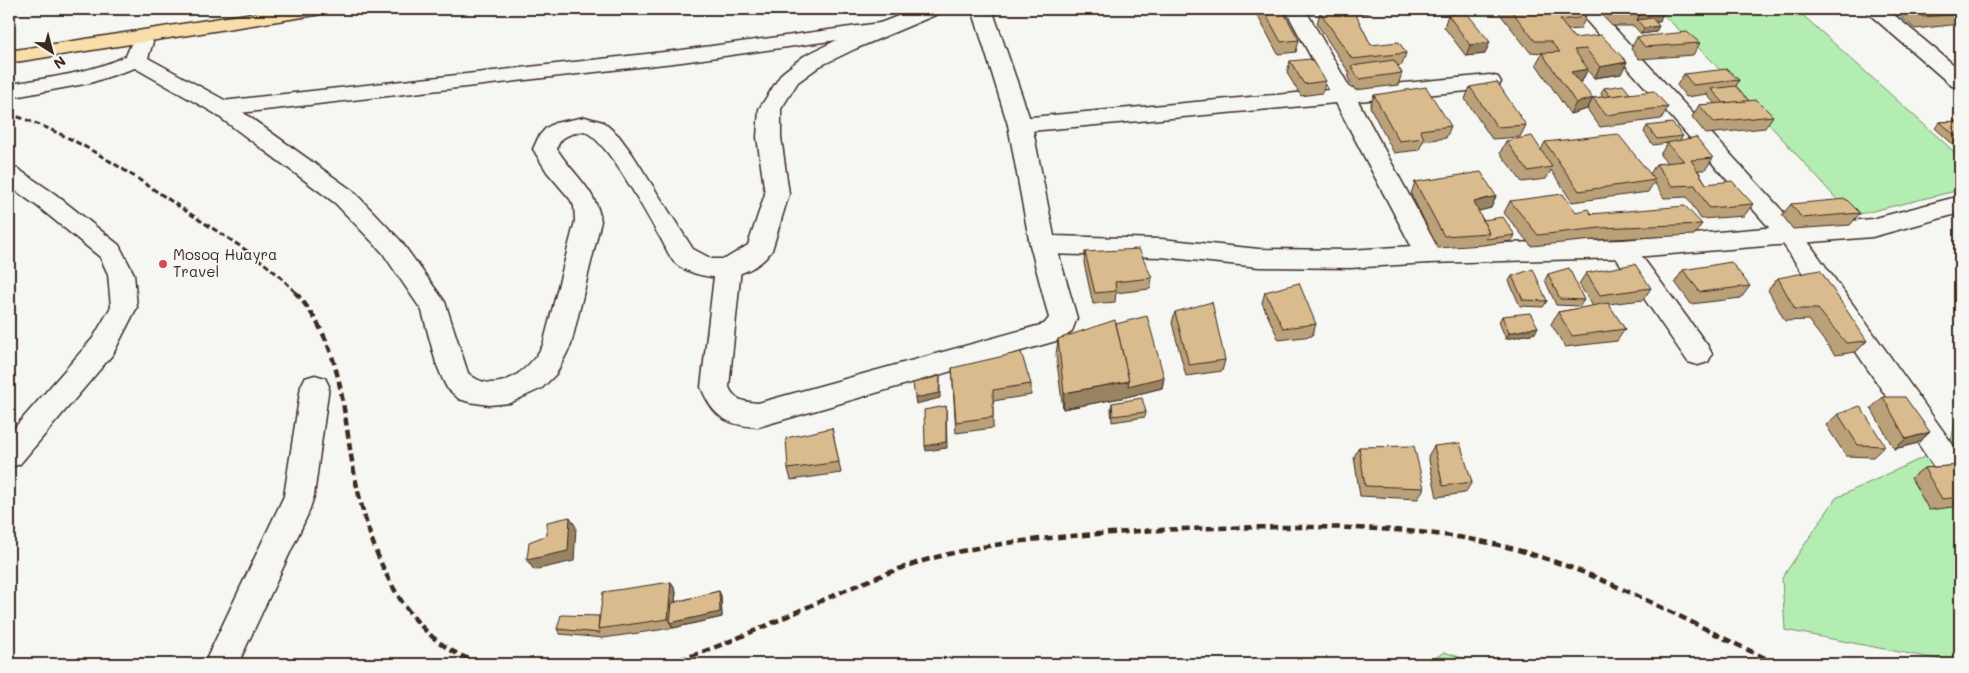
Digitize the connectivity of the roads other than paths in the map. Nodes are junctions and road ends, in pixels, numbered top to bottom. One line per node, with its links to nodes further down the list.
1 (316, 9): 8 (highway)
2 (982, 9): 16 (street)
3 (1295, 9): 14 (street)
4 (1586, 9): 19 (street)
5 (1874, 9): 11 (street)
6 (925, 10): 7 (street)
7 (887, 28): 15 (street); 23 (street)
8 (144, 36): 9 (highway); 10 (street)
9 (9, 57)
10 (136, 60): 13 (street); 15 (street)
11 (1960, 81)
12 (1490, 82): 14 (street)
13 (9, 91)
14 (1344, 96): 16 (street); 22 (street)
15 (222, 108): 23 (street)
16 (1020, 125): 20 (street)
17 (9, 175): 26 (street)
18 (1960, 205): 19 (street)
19 (1790, 235): 21 (street); 27 (street)
20 (1043, 245): 22 (street); 23 (street)
21 (1623, 249): 22 (street); 24 (street)
22 (1428, 254)
23 (728, 268)
24 (1698, 354)
25 (315, 386): 28 (street)
26 (9, 454)
27 (1945, 458)
28 (221, 664)

